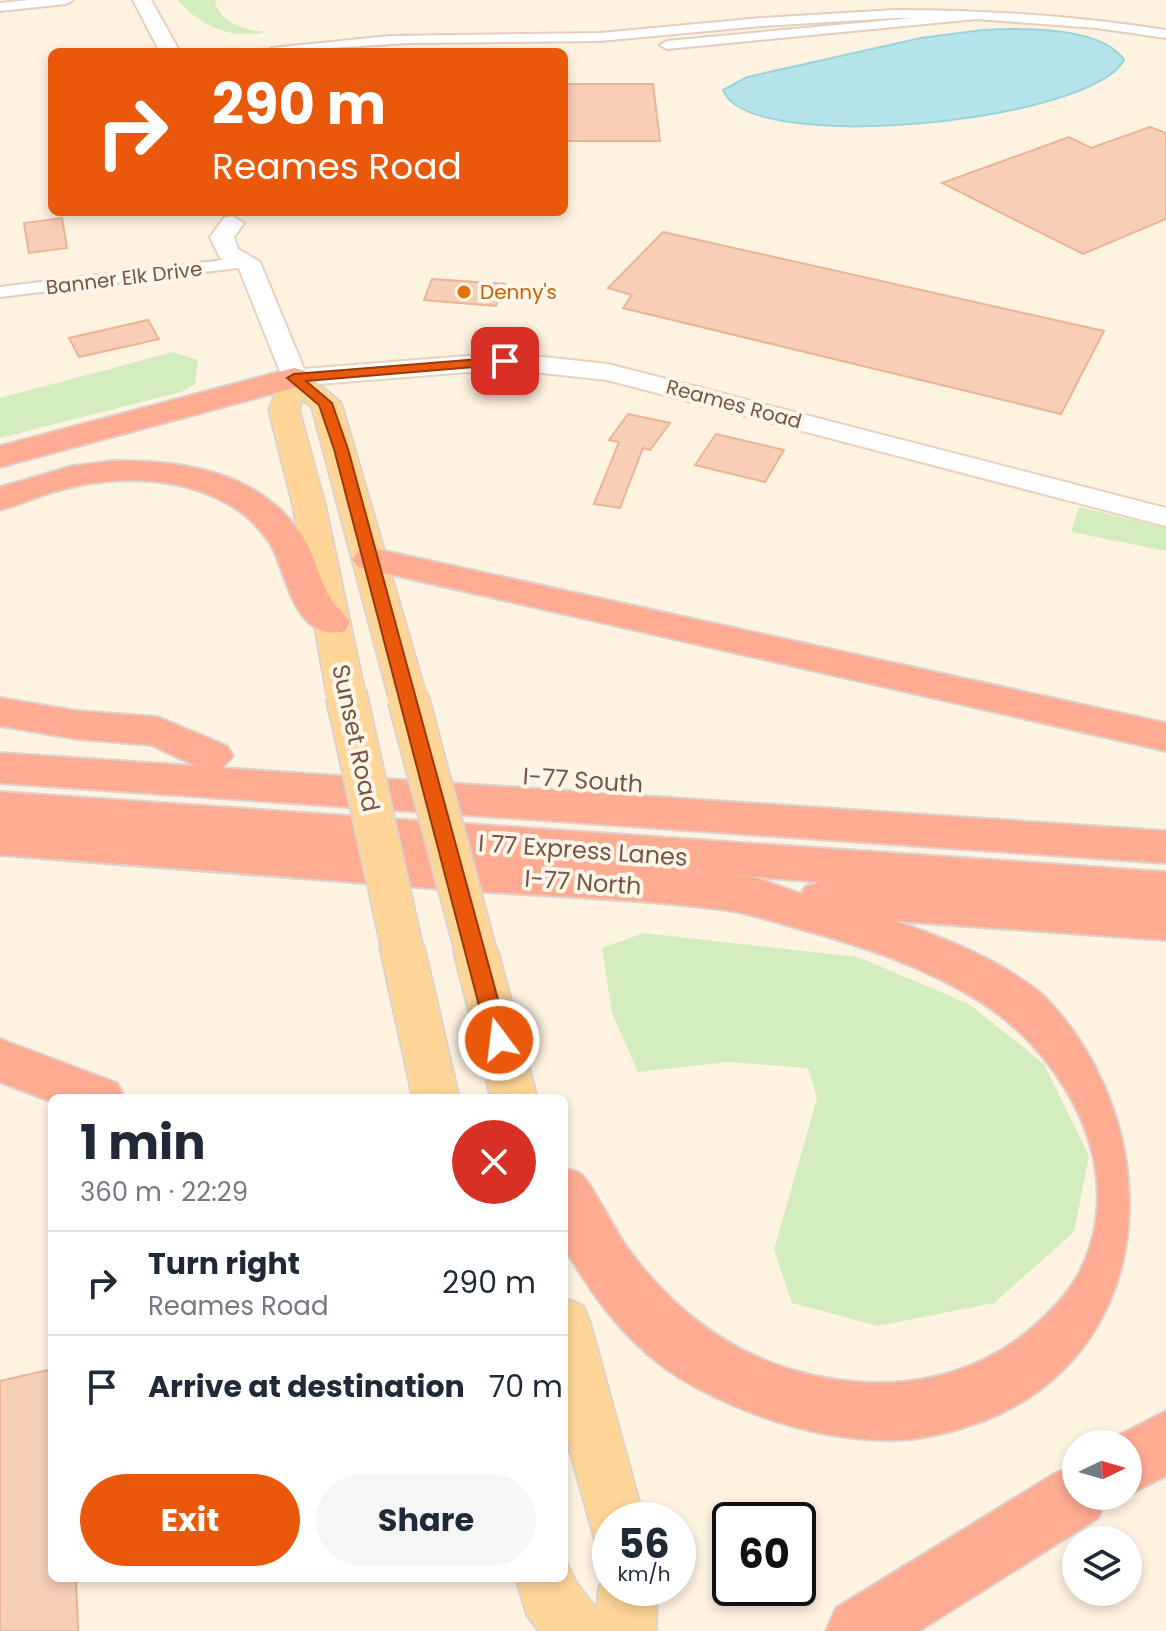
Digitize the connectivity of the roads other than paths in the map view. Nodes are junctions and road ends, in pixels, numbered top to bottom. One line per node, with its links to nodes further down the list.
1 (66, 0): 3 (street)
2 (142, 0): 10 (main road)
3 (0, 7)
4 (983, 7): 5 (street); 6 (street); 8 (street)
5 (1037, 8): 7 (street); 9 (street)
6 (735, 21): 8 (street); 11 (street)
7 (1166, 34)
8 (740, 41): 12 (street)
9 (1166, 47)
10 (168, 48)
11 (310, 48)
12 (408, 48)
13 (243, 234): 14 (street, Banner Elk Drive); 15 (main road)
14 (0, 292)
15 (294, 378): 16 (highway); 18 (main road, Reames Road); 19 (main road); 20 (main road, Sunset Road)
16 (0, 457)
17 (0, 499): 20 (highway)
18 (1166, 517)
19 (371, 559): 22 (highway); 36 (main road, bridge)
20 (331, 622): 35 (main road, Sunset Road, bridge)
21 (0, 712): 24 (highway)
22 (1166, 737)
23 (0, 740): 24 (highway, I-77 South)
24 (212, 756): 27 (highway, I-77 South)
25 (0, 768): 29 (highway, I 77 Express Lanes)
26 (0, 808): 30 (highway, I 77 Express Lanes)
27 (1166, 817)
28 (0, 839): 31 (highway, I-77 North)
29 (1166, 847)
30 (1166, 889)
31 (727, 892): 32 (highway, I-77 North); 37 (highway)
32 (1166, 922)
33 (0, 1060): 34 (highway)
34 (89, 1094)
35 (435, 1094)
36 (513, 1094)
37 (568, 1200)
38 (568, 1338): 41 (main road)
39 (1166, 1441): 40 (highway)
40 (1142, 1456)
41 (610, 1502)
42 (1062, 1505): 47 (highway)
43 (546, 1582): 45 (main road)
44 (627, 1606): 46 (main road)
45 (576, 1631)
46 (626, 1631)
47 (859, 1631)

